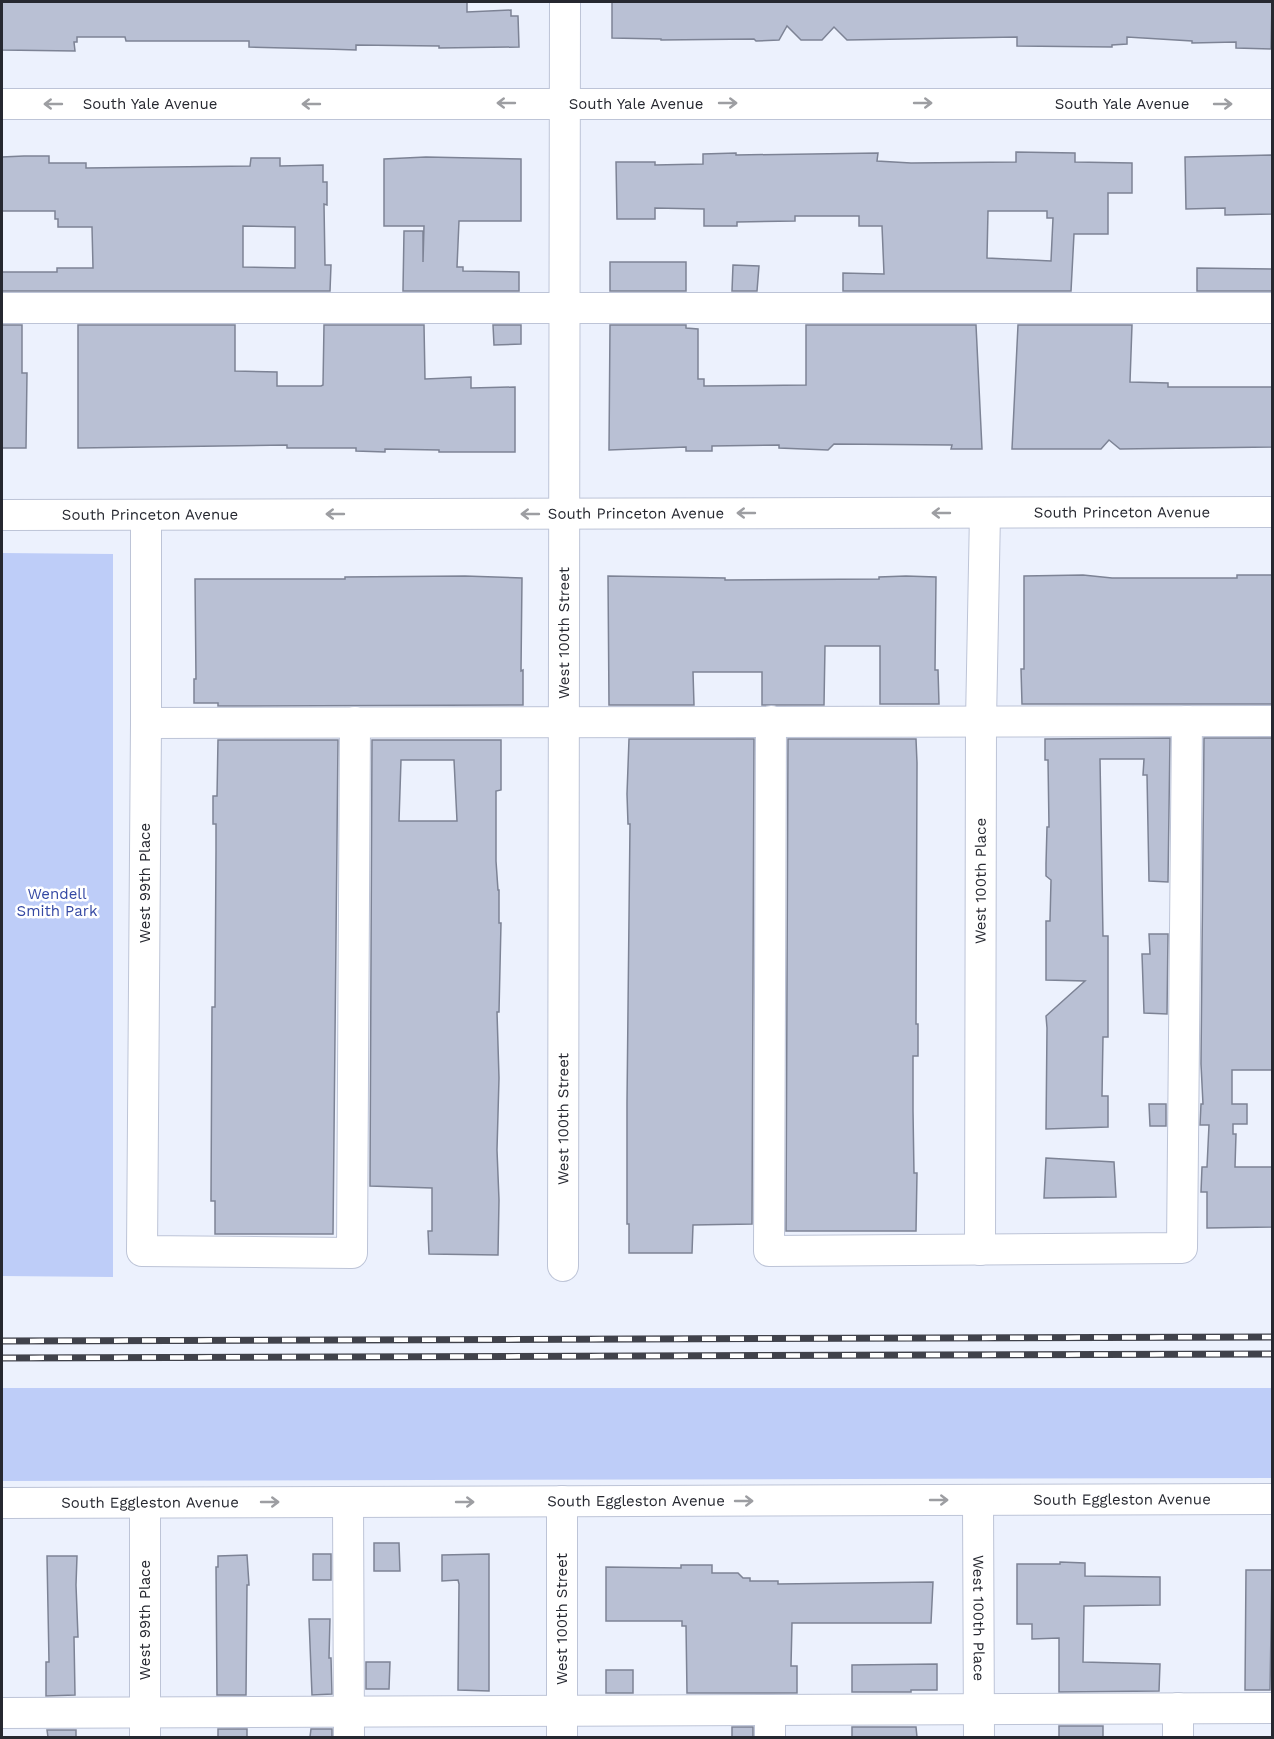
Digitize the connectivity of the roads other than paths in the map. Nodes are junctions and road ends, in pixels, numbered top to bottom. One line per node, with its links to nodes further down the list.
1 (565, 2): 2 (street, West 100th Street)
2 (565, 103): 3 (street, South Yale Avenue, one-way to 3); 4 (street, South Yale Avenue, one-way to 4); 7 (street, West 100th Street)
3 (2, 104)
4 (1272, 104)
5 (2, 308): 7 (street)
6 (1272, 308): 7 (street)
7 (565, 309): 11 (street, West 100th Street)
8 (1272, 512): 9 (street, South Princeton Avenue)
9 (985, 513): 11 (street, South Princeton Avenue, one-way to 11); 14 (street, West 100th Place)
10 (146, 514): 11 (street, South Princeton Avenue, one-way to 10); 12 (street, South Princeton Avenue); 19 (street, West 99th Place)
11 (565, 514): 18 (street, West 100th Street)
12 (2, 515)
13 (771, 721): 14 (street); 18 (street); 20 (street)
14 (981, 721): 15 (street); 20 (street, West 100th Place)
15 (1187, 721): 16 (street); 20 (street)
16 (1272, 721)
17 (355, 722): 18 (street); 19 (street); 19 (street, West 99th Place)
18 (564, 722): 21 (street, West 100th Street)
19 (146, 723)
20 (981, 1250)
21 (563, 1266)
22 (1272, 1499): 23 (street, South Eggleston Avenue)
23 (978, 1500): 24 (street, South Eggleston Avenue, one-way to 23); 31 (street, West 100th Place)
24 (562, 1501): 25 (street, South Eggleston Avenue, one-way to 24); 33 (street, West 100th Street)
25 (348, 1502): 27 (street, South Eggleston Avenue, one-way to 25); 32 (street)
26 (2, 1503): 27 (street, South Eggleston Avenue)
27 (145, 1503): 35 (street, West 99th Place)
28 (1178, 1708): 29 (street); 31 (street); 36 (street)
29 (1272, 1708)
30 (2, 1713): 35 (street)
31 (979, 1723): 34 (street)
32 (349, 1724): 33 (street); 35 (street)
33 (562, 1724): 34 (street)
34 (770, 1724)
35 (145, 1725)
36 (1178, 1737)

